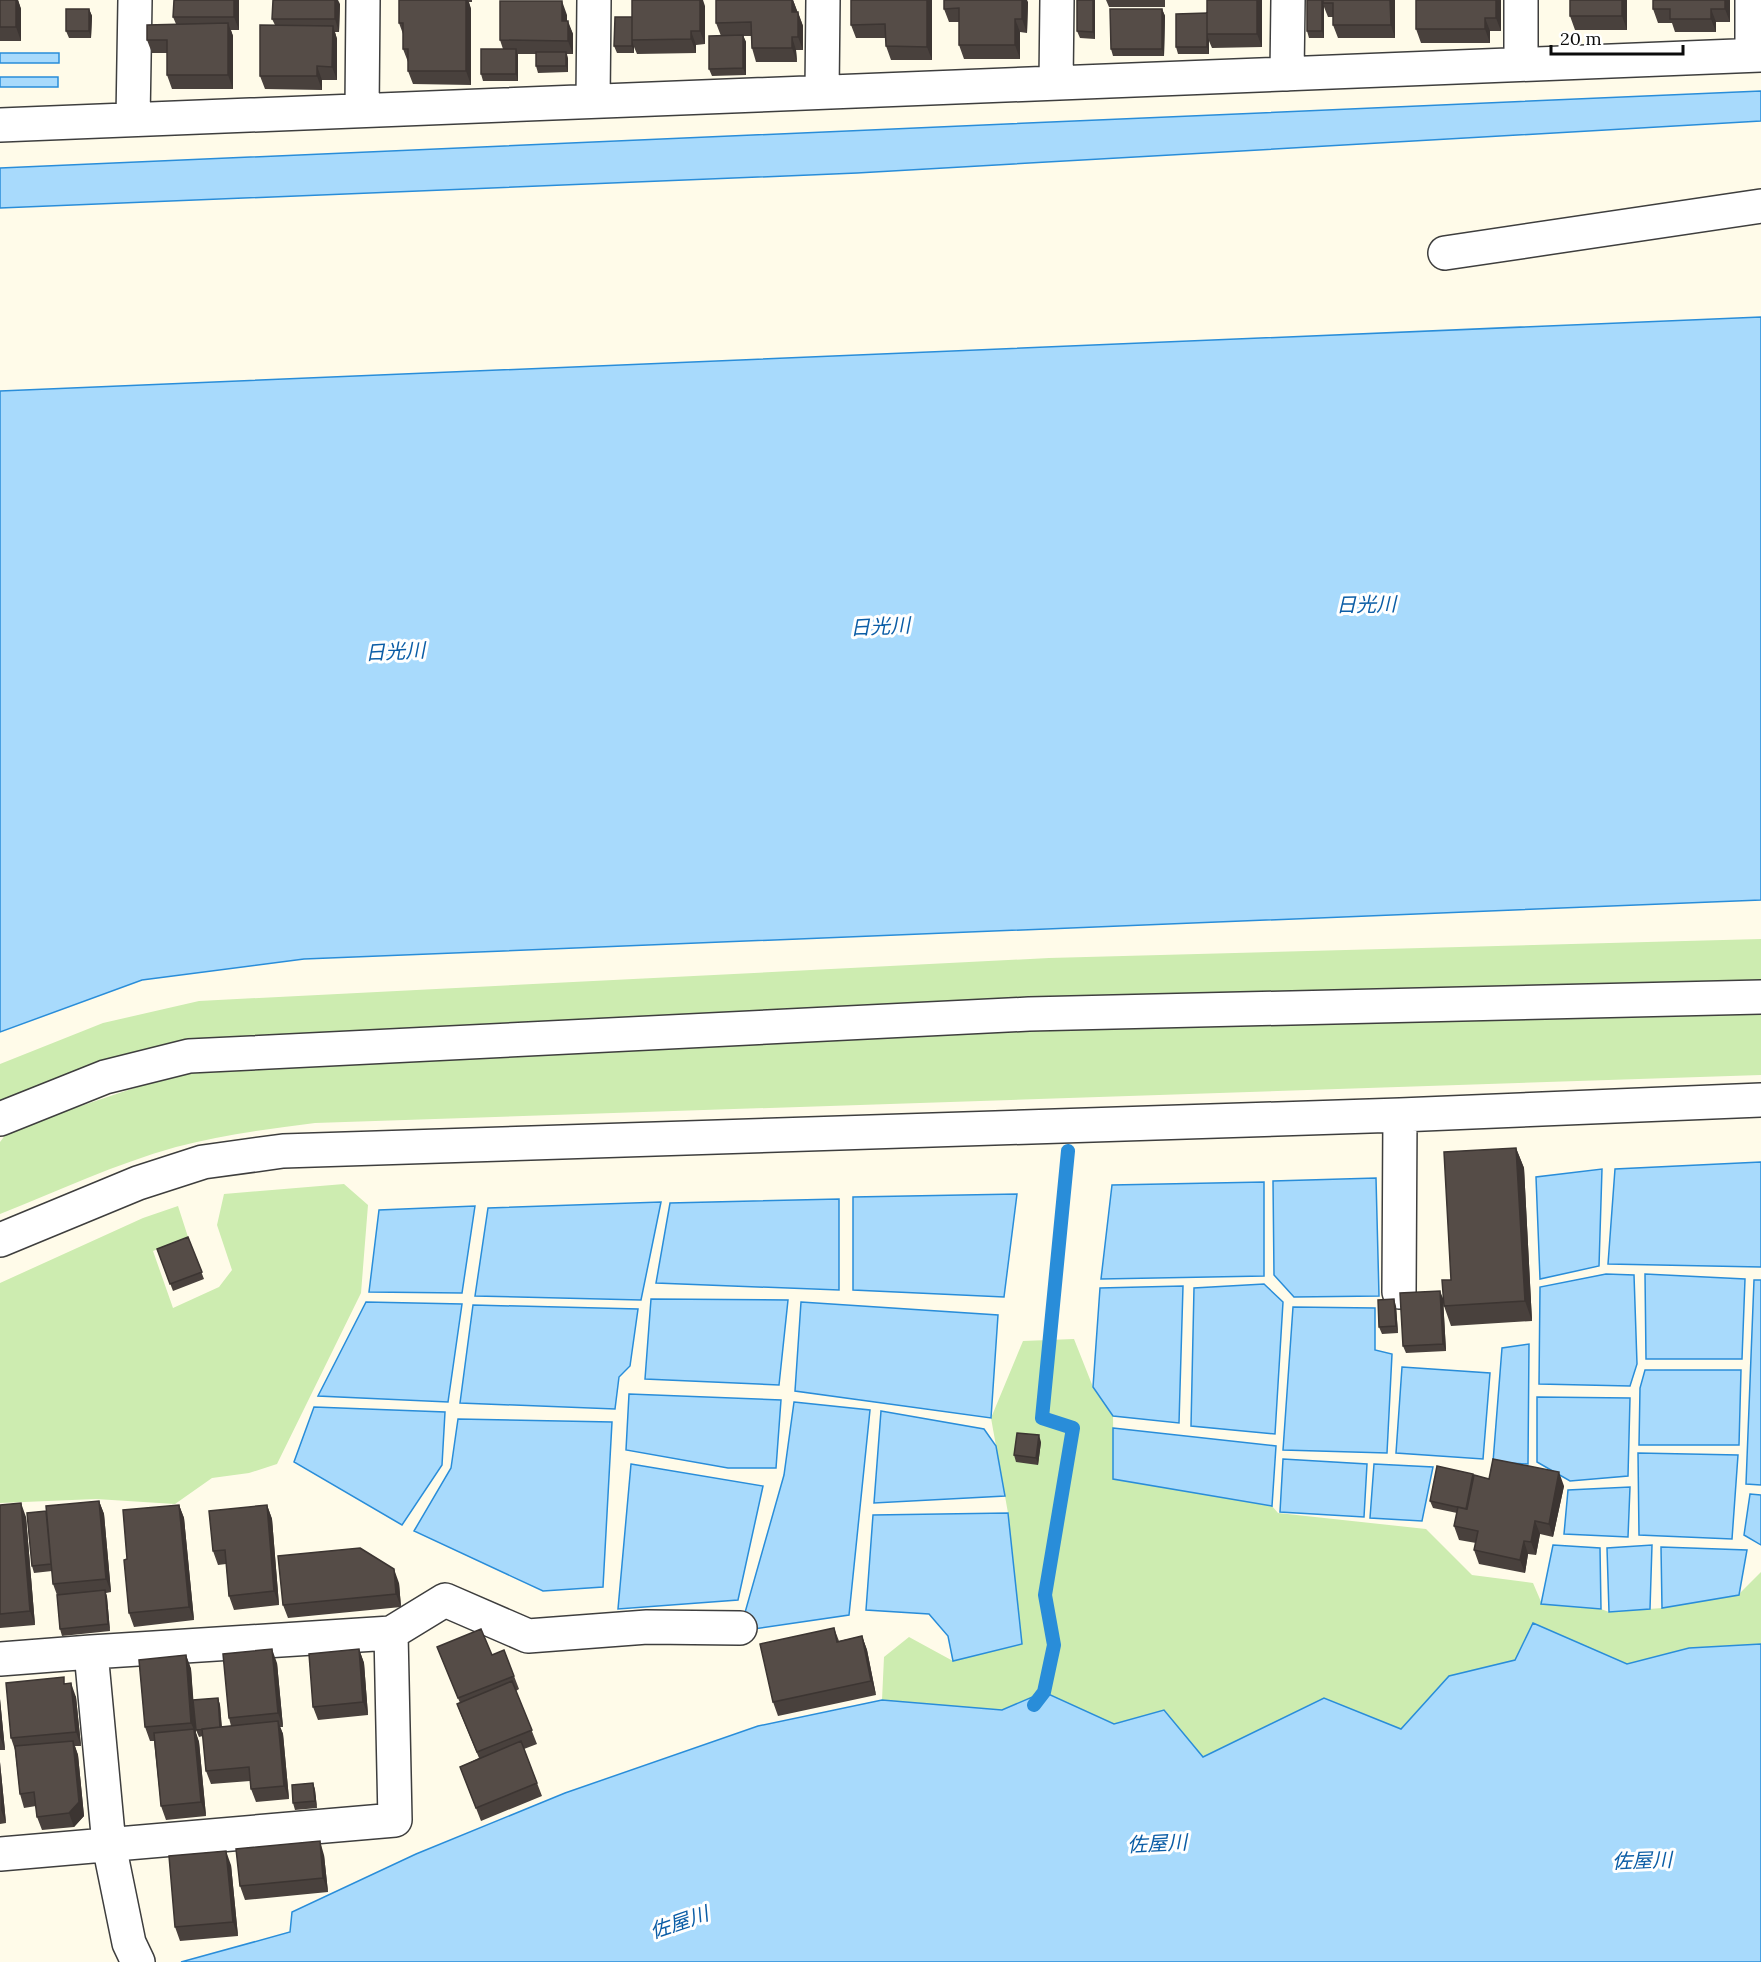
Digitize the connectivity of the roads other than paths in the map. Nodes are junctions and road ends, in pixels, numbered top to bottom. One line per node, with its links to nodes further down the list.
1 (135, 0): 16 (street)
2 (363, 0): 15 (street)
3 (594, 0): 14 (street)
4 (823, 0): 13 (street)
5 (1057, 0): 12 (street)
6 (1288, 0): 11 (street)
7 (1521, 0): 10 (street)
8 (1752, 0): 9 (street)
9 (1756, 55): 10 (street)
10 (1521, 64): 11 (street)
11 (1287, 74): 12 (street)
12 (1056, 83): 13 (street)
13 (822, 92): 14 (street)
14 (593, 101): 15 (street)
15 (362, 110): 16 (street)
16 (133, 119): 17 (street)
17 (0, 125)
18 (1761, 206): 19 (street)
19 (1445, 253)
20 (1761, 997): 23 (street)
21 (1761, 1100): 22 (street)
22 (1401, 1115): 24 (street); 25 (street)
23 (0, 1119)
24 (0, 1240)
25 (1399, 1292)
26 (740, 1628): 27 (street)
27 (391, 1633): 28 (street); 30 (street)
28 (91, 1652): 29 (street); 30 (street)
29 (0, 1659)
30 (109, 1845): 31 (street); 32 (street)
31 (0, 1854)
32 (134, 1952)

